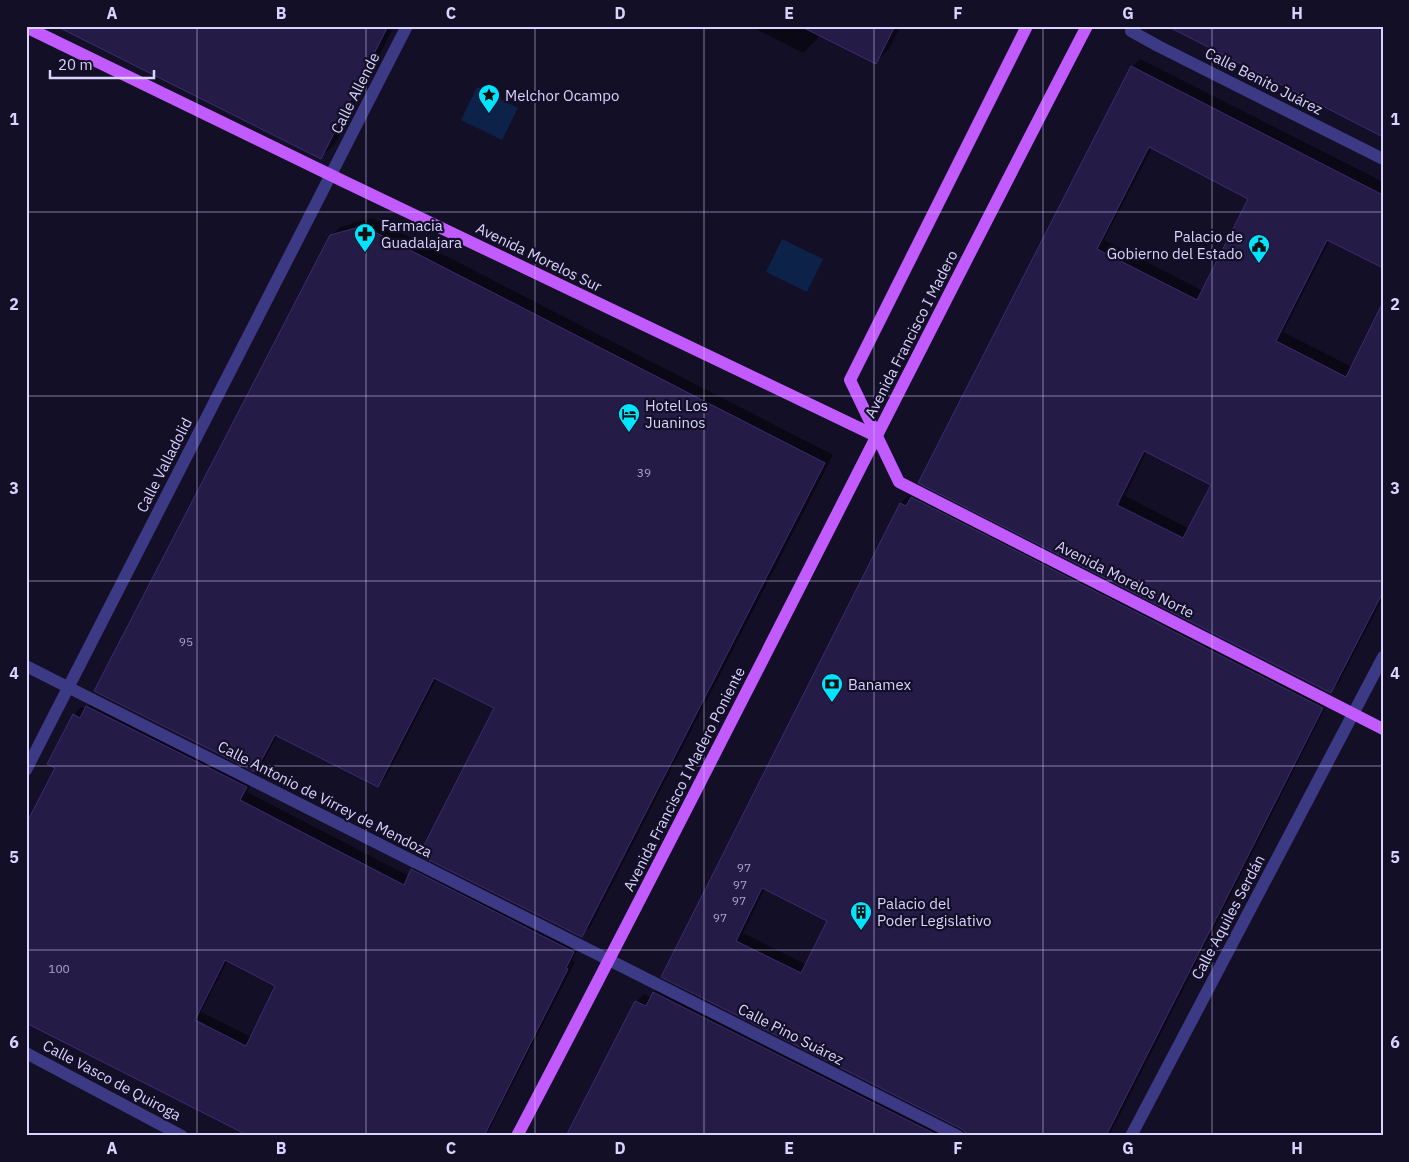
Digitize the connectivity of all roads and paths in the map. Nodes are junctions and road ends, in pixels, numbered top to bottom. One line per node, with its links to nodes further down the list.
1 (408, 26): 7 (street, Calle Allende)
2 (1027, 26): 8 (main road, Avenida Francisco I Madero)
3 (1088, 26): 8 (main road, Avenida Francisco I Madero)
4 (26, 27): 7 (main road, Avenida Morelos Sur)
5 (1131, 31): 6 (street, Calle Benito Juárez)
6 (1383, 160)
7 (331, 175): 8 (main road, Avenida Morelos Sur); 11 (street, Calle Valladolid)
8 (876, 436): 12 (main road, Avenida Morelos Norte); 15 (main road, Avenida Francisco I Madero Poniente)
9 (1383, 657): 12 (street, Calle Aquiles Serdán)
10 (26, 666): 11 (street, Calle Antonio de Virrey de Mendoza)
11 (69, 687): 14 (street, Calle Valladolid); 15 (street, Calle Antonio de Virrey de Mendoza)
12 (1353, 714): 13 (main road, Avenida Morelos Norte); 20 (street, Calle Aquiles Serdán)
13 (1383, 729)
14 (26, 770)
15 (609, 961): 18 (main road, Avenida Francisco I Madero Poniente); 19 (street, Calle Pino Suárez)
16 (27, 1054): 17 (street, Calle Vasco de Quiroga)
17 (182, 1136)
18 (517, 1136)
19 (958, 1136)
20 (1130, 1136)

